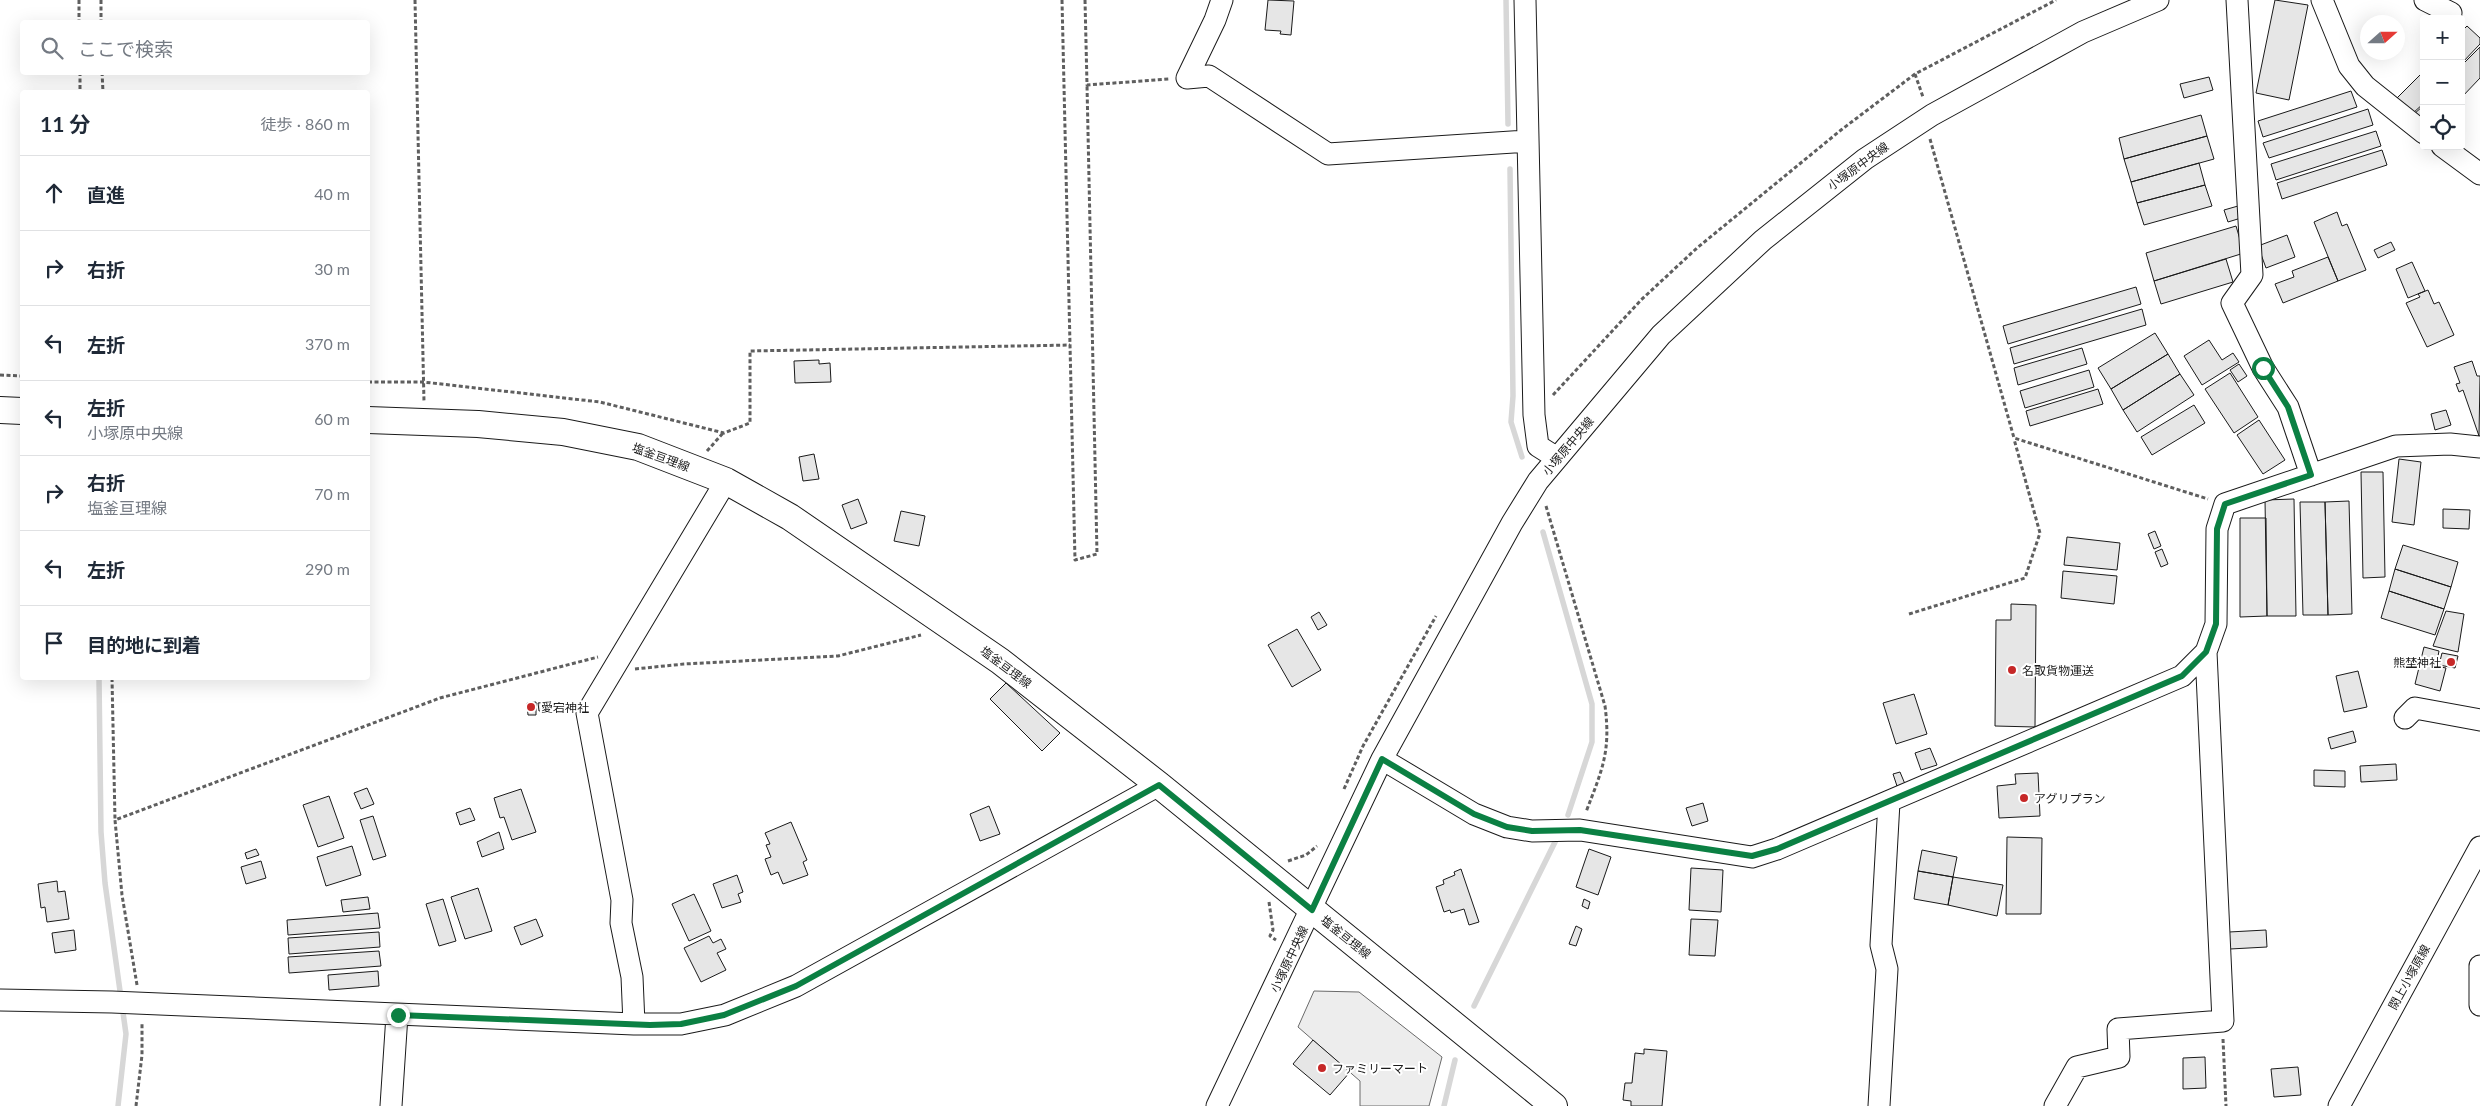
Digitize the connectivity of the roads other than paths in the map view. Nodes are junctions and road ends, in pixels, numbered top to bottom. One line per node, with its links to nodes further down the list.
1 (1222, 0): 9 (street)
2 (1525, 0): 9 (street)
3 (2158, 0): 16 (street, 小塚原中央線)
4 (2237, 0): 17 (street)
5 (2322, 0): 8 (street)
6 (2426, 0): 7 (street)
7 (2451, 13)
8 (2420, 131)
9 (1528, 141): 16 (street)
10 (2447, 150): 11 (street)
11 (2480, 174)
12 (0, 410): 13 (main road)
13 (20, 411)
14 (370, 420): 18 (main road, 塩釜亘理線)
15 (2480, 447): 17 (street)
16 (1557, 458): 22 (street, 小塚原中央線)
17 (2311, 475): 19 (street)
18 (726, 481): 23 (main road, 塩釜亘理線); 31 (street)
19 (2206, 652): 24 (street); 36 (street)
20 (2405, 718): 21 (street)
21 (2480, 720)
22 (1382, 759): 24 (street); 26 (street, 小塚原中央線)
23 (1159, 785): 26 (main road, 塩釜亘理線); 31 (street)
24 (1889, 802): 35 (street)
25 (2480, 847): 37 (street, 閖上小塚原線)
26 (1312, 910): 33 (street, 小塚原中央線); 34 (main road, 塩釜亘理線)
27 (2480, 966): 29 (street)
28 (0, 1000): 30 (street)
29 (2480, 1004)
30 (398, 1015): 31 (street); 32 (street)
31 (634, 1024)
32 (391, 1106)
33 (1217, 1106)
34 (1554, 1106)
35 (1879, 1106)
36 (2055, 1106)
37 (2339, 1106)

